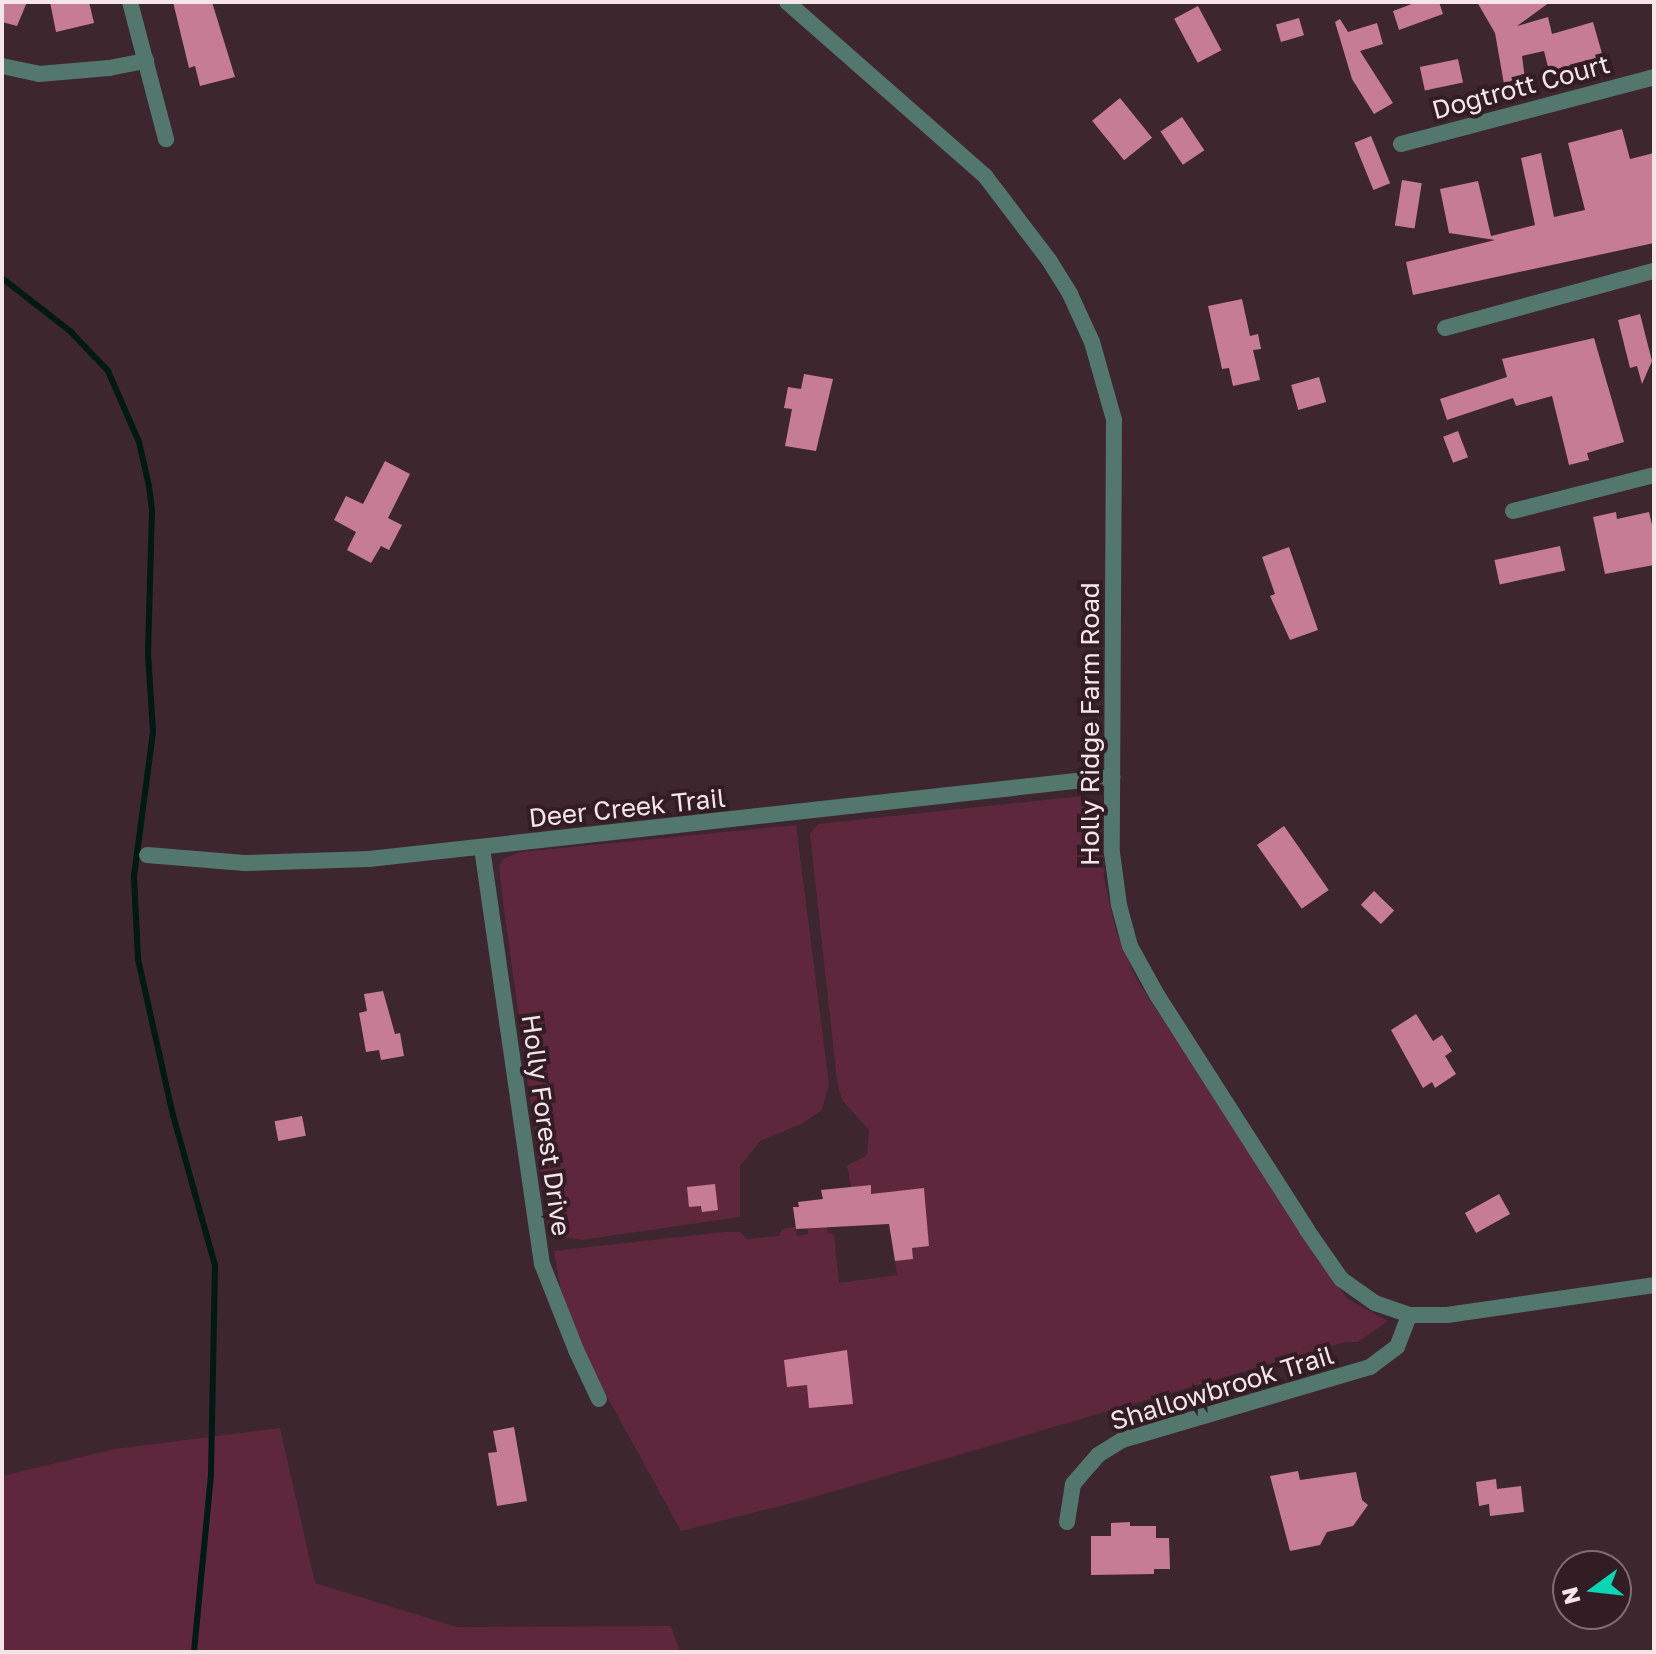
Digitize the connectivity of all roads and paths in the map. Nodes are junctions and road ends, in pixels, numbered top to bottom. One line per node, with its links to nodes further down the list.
1 (130, 2): 3 (street)
2 (787, 2): 12 (street, Holly Ridge Farm Road)
3 (146, 61): 4 (street); 6 (street)
4 (2, 66)
5 (1654, 77): 7 (street, Dogtrott Court)
6 (166, 139)
7 (1401, 144)
8 (1654, 271): 9 (street)
9 (1445, 328)
10 (1654, 475): 11 (street)
11 (1513, 511)
12 (1112, 777): 13 (street, Deer Creek Trail); 16 (street, Holly Ridge Farm Road)
13 (482, 848): 14 (street, Deer Creek Trail); 17 (street, Holly Forest Drive)
14 (147, 855)
15 (1654, 1285): 16 (street, Holly Ridge Farm Road)
16 (1409, 1315): 18 (street, Shallowbrook Trail)
17 (599, 1399)
18 (1067, 1522)

